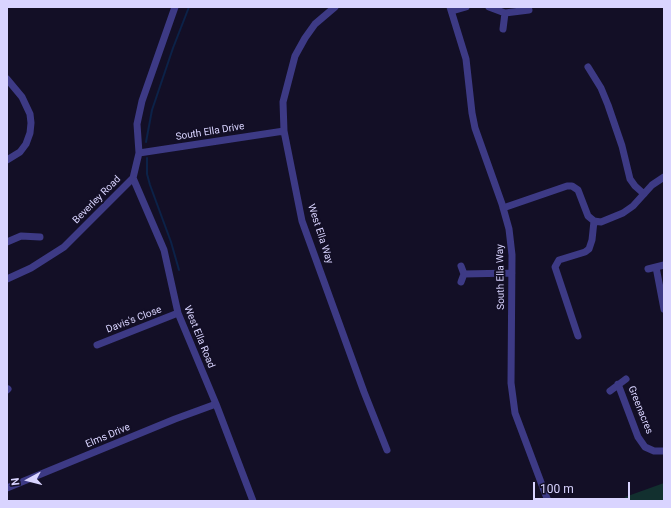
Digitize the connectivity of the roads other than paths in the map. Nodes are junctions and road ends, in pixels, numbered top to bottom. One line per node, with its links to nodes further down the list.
1 (175, 7): 13 (street, Beverley Road)
2 (335, 7): 12 (street, West Ella Way)
3 (466, 7): 5 (street)
4 (489, 7): 7 (street)
5 (451, 9): 18 (street, South Ella Way)
6 (531, 9): 7 (street); 8 (street)
7 (505, 13): 9 (street)
8 (535, 16)
9 (503, 29)
10 (588, 68): 17 (street)
11 (7, 79): 14 (street)
12 (284, 131): 13 (street, South Ella Drive); 38 (street, West Ella Way)
13 (139, 153): 16 (street, Beverley Road)
14 (7, 160)
15 (664, 177): 17 (street)
16 (133, 178): 28 (street, Beverley Road); 31 (street, West Ella Road)
17 (644, 194): 19 (street)
18 (503, 208): 19 (street); 27 (street, South Ella Way)
19 (594, 221): 32 (street)
20 (35, 238): 21 (street)
21 (7, 242)
22 (664, 265): 24 (street)
23 (461, 266): 26 (street)
24 (656, 267): 25 (street); 30 (street)
25 (648, 269)
26 (464, 274): 27 (street); 29 (street)
27 (512, 274): 42 (street, South Ella Way)
28 (7, 279)
29 (461, 282)
30 (664, 309)
31 (178, 313): 33 (street, Davis's Close); 37 (street, West Ella Road)
32 (578, 336)
33 (97, 345)
34 (626, 379): 35 (street, Greenacres)
35 (618, 384): 36 (street, Greenacres); 39 (street, Greenacres)
36 (610, 391)
37 (216, 404): 40 (street, Elms Drive); 41 (street, West Ella Road)
38 (387, 450)
39 (664, 450)
40 (7, 488)
41 (253, 501)
42 (548, 501)

